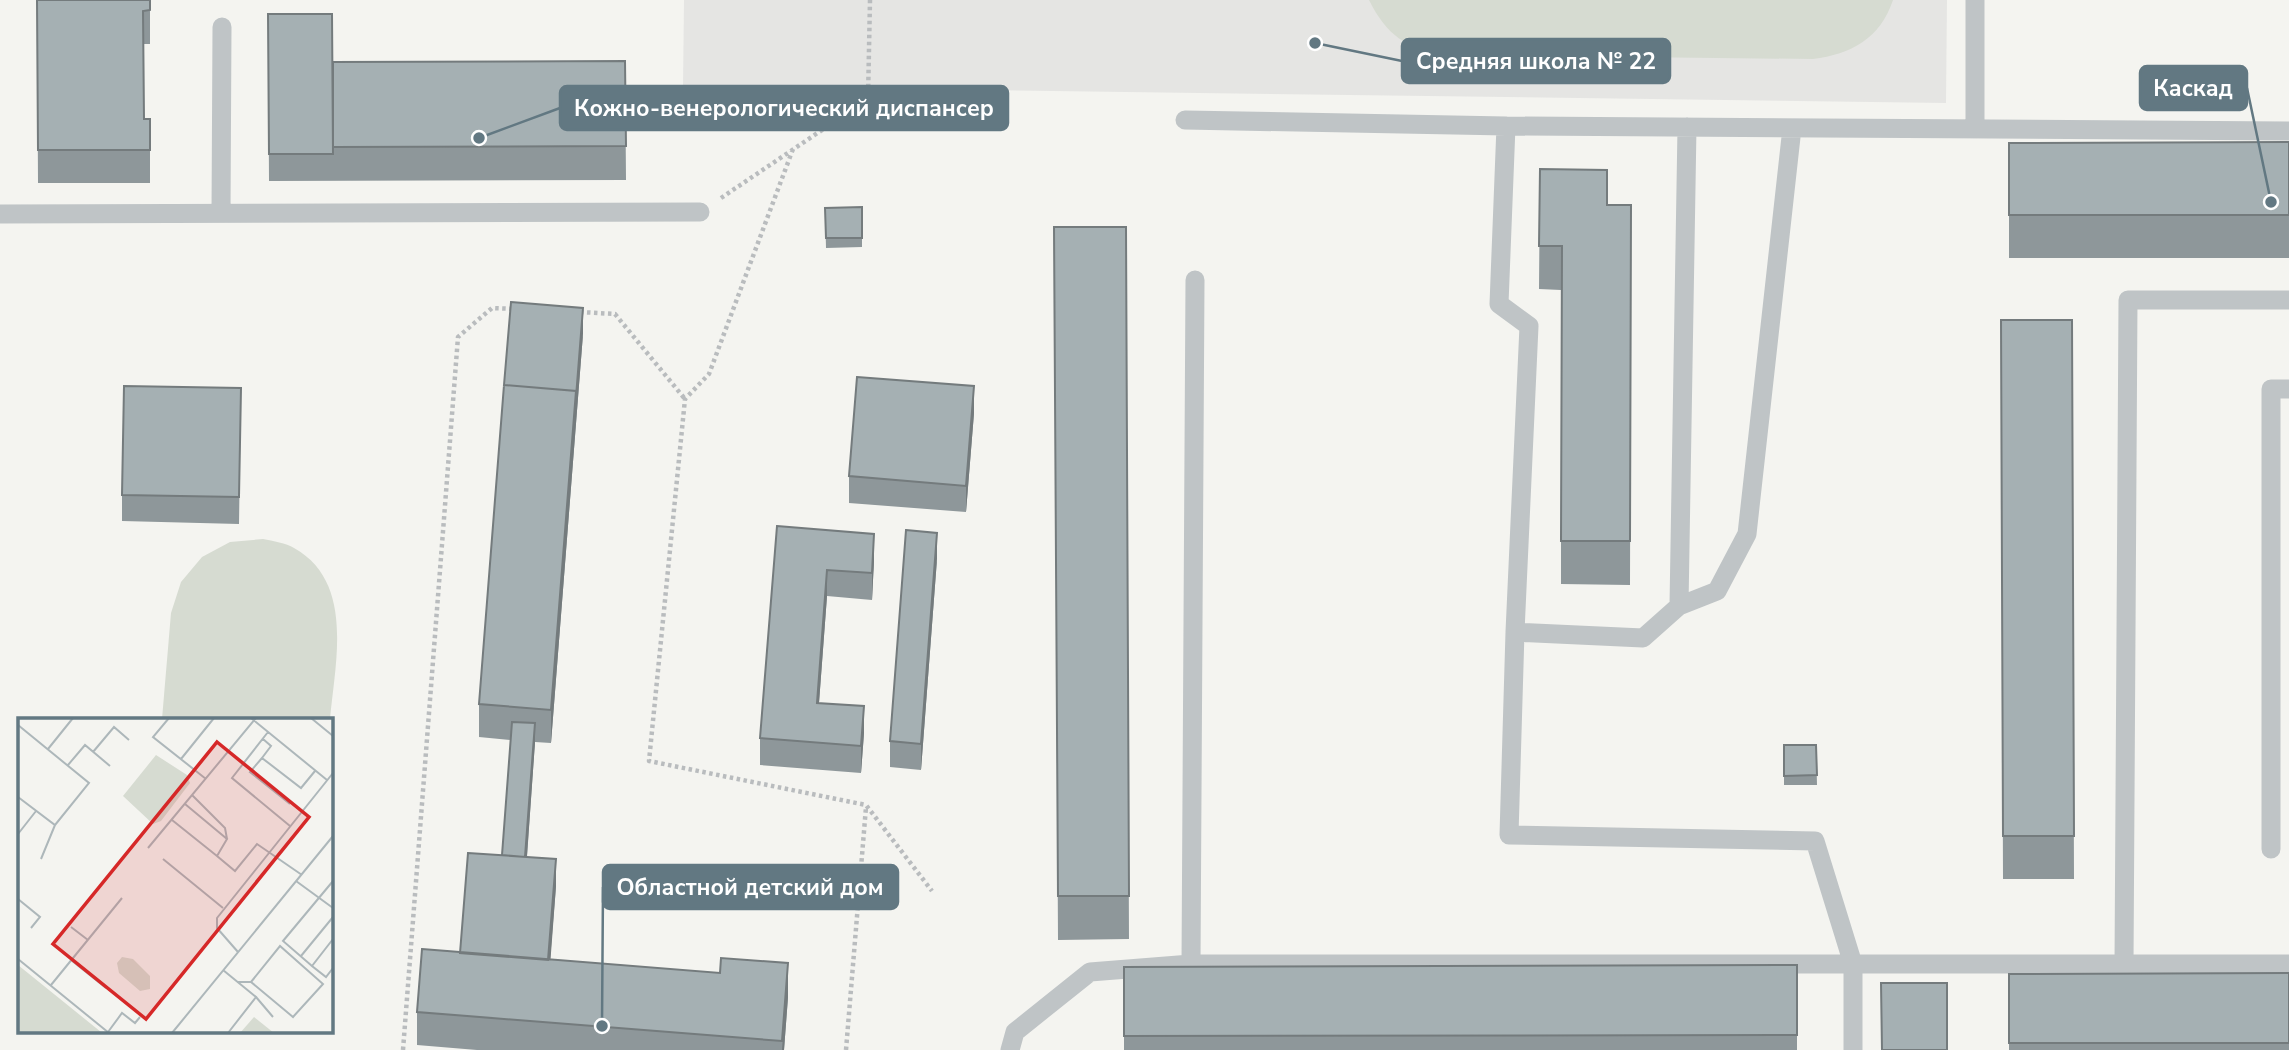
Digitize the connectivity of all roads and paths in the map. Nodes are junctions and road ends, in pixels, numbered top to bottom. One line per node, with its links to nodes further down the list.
1 (870, 0): 10 (path)
2 (1975, 0): 8 (lane)
3 (222, 27): 12 (lane)
4 (1185, 120): 5 (lane)
5 (1506, 126): 6 (lane); 21 (lane)
6 (1687, 127): 7 (lane); 20 (lane)
7 (1792, 128): 8 (lane); 20 (lane)
8 (1975, 129): 9 (lane)
9 (2289, 131)
10 (793, 149): 11 (path); 19 (path)
11 (700, 212): 12 (lane)
12 (221, 213): 13 (lane)
13 (0, 214)
14 (1195, 280): 25 (lane)
15 (2289, 300): 27 (lane)
16 (519, 309): 29 (path)
17 (574, 312): 19 (path)
18 (2289, 389): 23 (lane)
19 (685, 399): 22 (path)
20 (1679, 606): 21 (lane)
21 (1515, 632): 26 (lane)
22 (866, 805): 24 (path); 30 (path)
23 (2271, 849)
24 (932, 891)
25 (1191, 964): 26 (lane); 31 (lane)
26 (1853, 964): 27 (lane); 32 (lane)
27 (2124, 964): 28 (lane)
28 (2289, 964)
29 (403, 1050)
30 (845, 1050)
31 (1010, 1050)
32 (1853, 1050)

